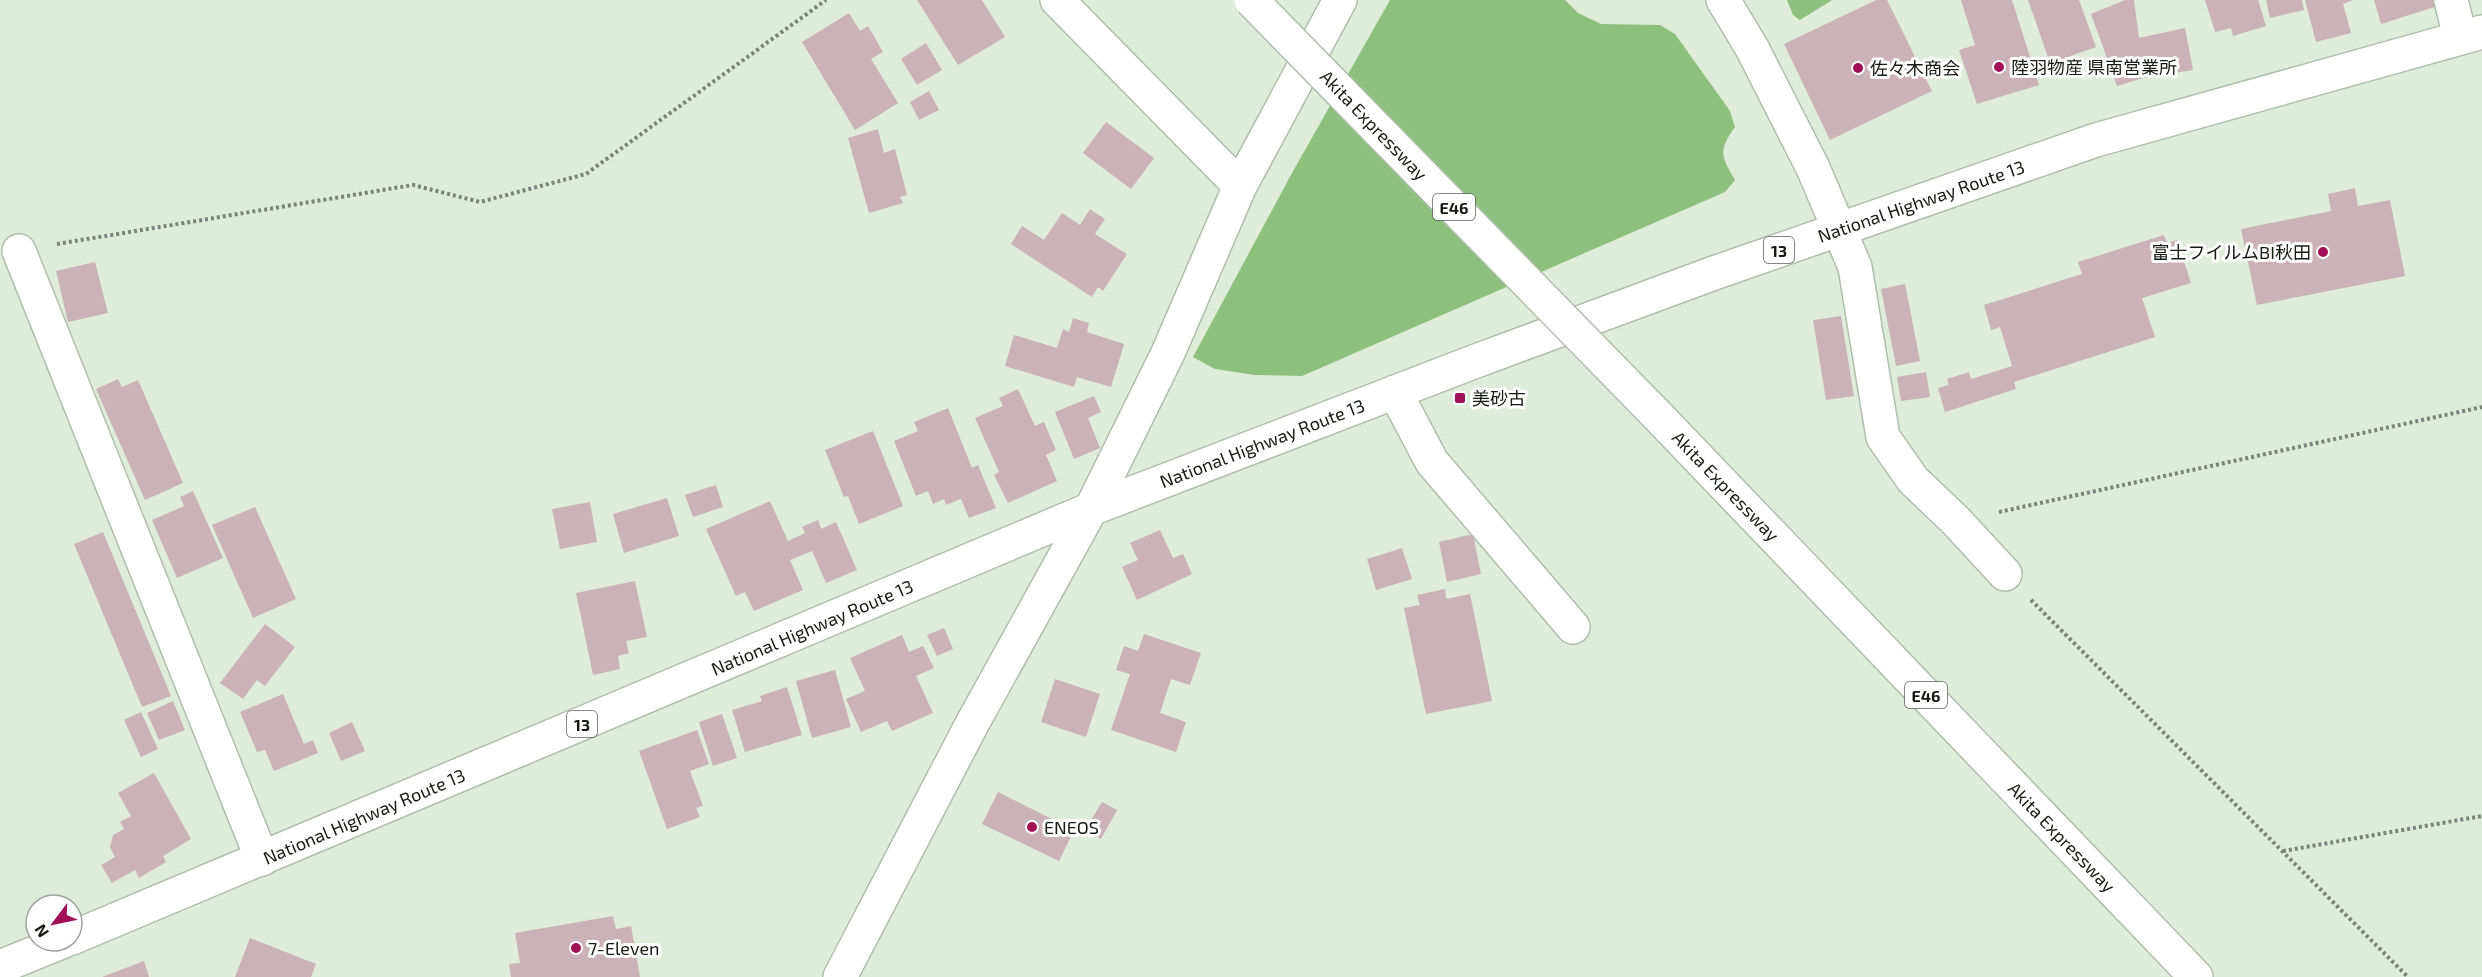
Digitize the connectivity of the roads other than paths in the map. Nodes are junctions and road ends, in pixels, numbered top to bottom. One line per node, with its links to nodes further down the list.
1 (1057, 0): 7 (main road)
2 (1251, 0): 19 (main road, Akita Expressway / E46, bridge)
3 (1340, 0): 7 (main road)
4 (1723, 0): 8 (main road)
5 (2451, 0): 6 (main road)
6 (2471, 34): 8 (main road, National Highway Route 13 / 13)
7 (1240, 186): 11 (main road)
8 (1840, 229): 10 (main road, National Highway Route 13 / 13); 12 (main road)
9 (19, 251): 14 (main road)
10 (1395, 392): 11 (main road, National Highway Route 13 / 13); 13 (main road)
11 (1091, 509): 14 (main road, National Highway Route 13 / 13); 18 (main road)
12 (2005, 574)
13 (1572, 627)
14 (262, 859): 15 (main road, National Highway Route 13 / 13)
15 (84, 933)
16 (34, 953): 17 (main road)
17 (0, 967)
18 (840, 977)
19 (2196, 977)

